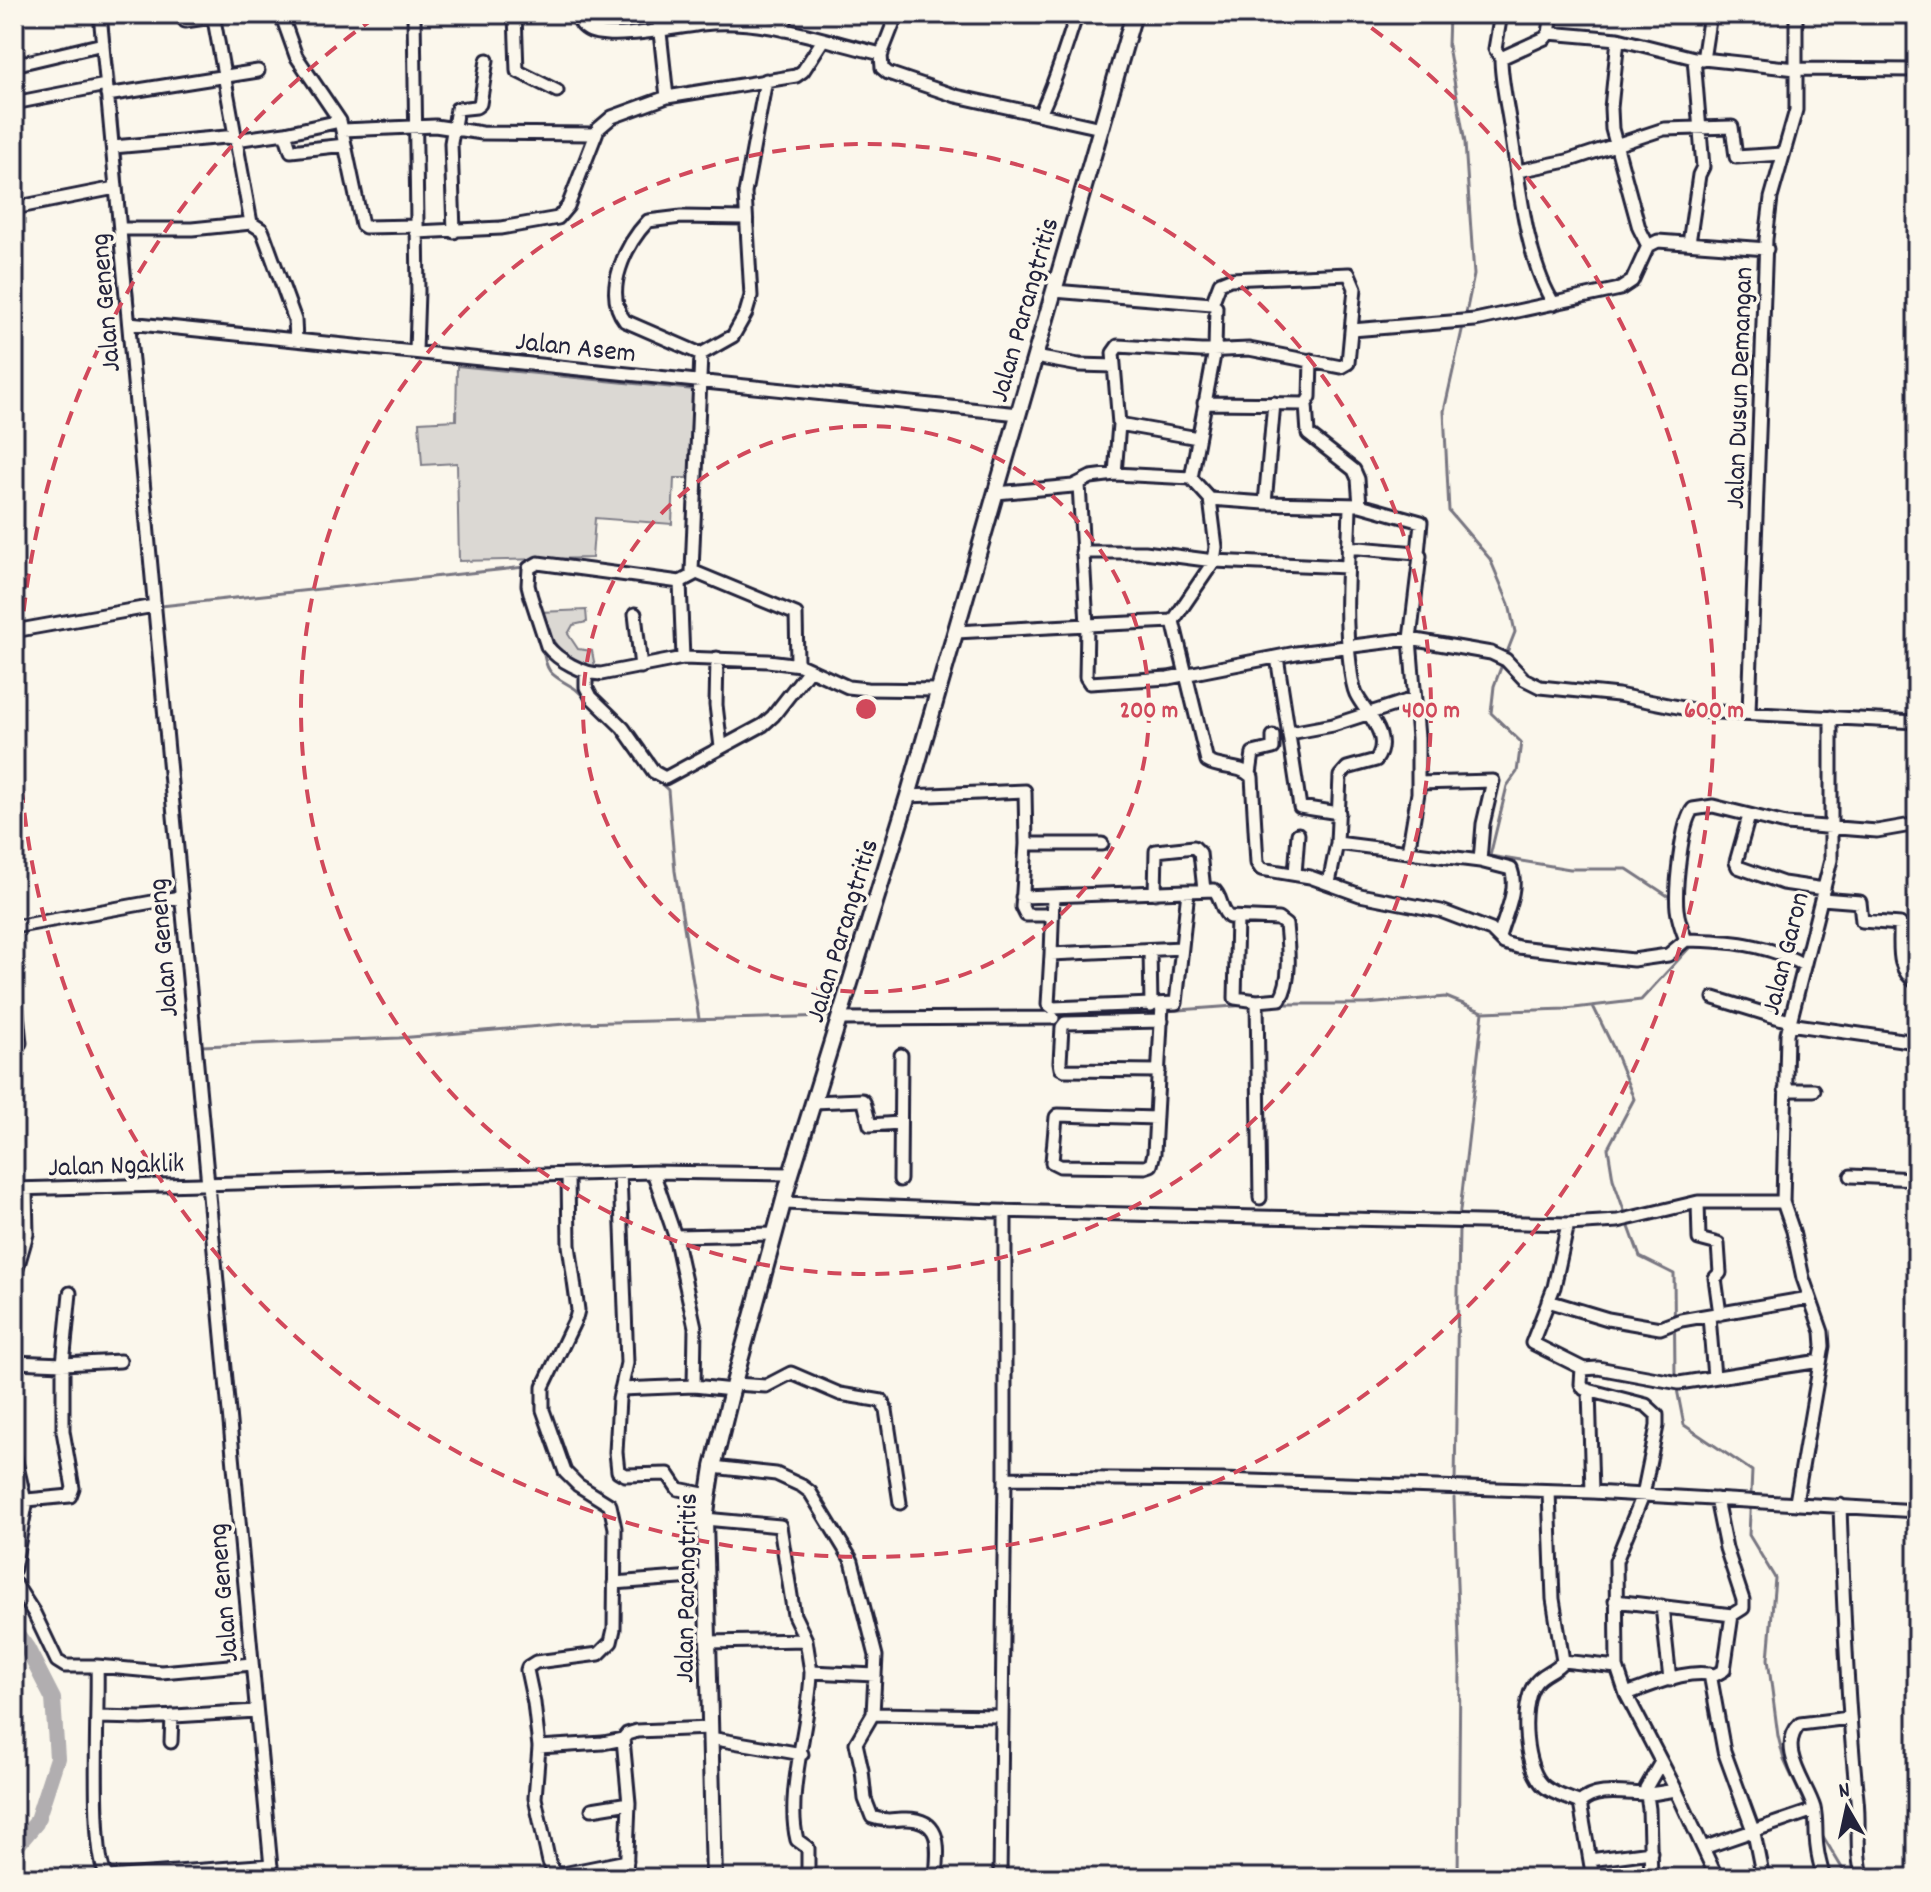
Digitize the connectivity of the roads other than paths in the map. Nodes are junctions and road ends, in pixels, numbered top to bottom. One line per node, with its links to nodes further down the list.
1 (101, 14): 22 (street, Jalan Geneng)
2 (281, 14): 38 (street)
3 (414, 14): 40 (street)
4 (515, 14): 33 (street)
5 (577, 14): 17 (street)
6 (658, 14): 17 (street)
7 (786, 14): 18 (street)
8 (897, 14): 23 (street)
9 (1077, 14): 37 (street)
10 (1134, 14): 42 (main road, Jalan Parangtritis)
11 (1501, 14): 24 (street)
12 (1552, 14): 19 (street)
13 (1710, 14): 25 (street)
14 (1796, 14): 28 (street, Jalan Dusun Demangan)
15 (213, 16): 16 (street); 31 (street)
16 (185, 21)
17 (660, 29): 18 (street); 35 (street)
18 (784, 30): 21 (street)
19 (1549, 33): 20 (street); 24 (street)
20 (1618, 39): 25 (street); 47 (street)
21 (823, 40): 23 (street); 32 (street)
22 (103, 44): 27 (street); 34 (street, Jalan Geneng)
23 (882, 54): 37 (street)
24 (1501, 58): 50 (street)
25 (1698, 59): 28 (street); 39 (street)
26 (487, 60): 41 (street)
27 (14, 65)
28 (1796, 69): 29 (street); 49 (street, Jalan Dusun Demangan)
29 (1917, 70)
30 (258, 71): 31 (street)
31 (225, 76): 34 (street); 45 (street)
32 (766, 80): 35 (street); 53 (street)
33 (557, 91)
34 (111, 92): 36 (street); 48 (street, Jalan Geneng)
35 (667, 97): 44 (street)
36 (14, 103)
37 (1040, 114): 42 (street)
38 (342, 125): 40 (street); 43 (street); 46 (street)
39 (1700, 127): 47 (street); 49 (street); 58 (street)
40 (415, 128): 41 (street); 56 (street)
41 (452, 128): 44 (street); 57 (street)
42 (1101, 128): 61 (main road, Jalan Parangtritis)
43 (285, 133): 45 (street); 46 (street)
44 (595, 134): 57 (street)
45 (236, 138): 48 (street); 54 (street)
46 (345, 145): 56 (street)
47 (1617, 146): 50 (street); 59 (street)
48 (118, 147): 51 (street, Jalan Geneng)
49 (1783, 154): 60 (street, Jalan Dusun Demangan)
50 (1518, 171): 63 (street)
51 (115, 188): 52 (street); 55 (street, Jalan Geneng)
52 (14, 208)
53 (745, 218): 69 (street); 69 (street)
54 (251, 223): 55 (street); 66 (street)
55 (120, 229): 64 (street, Jalan Geneng)
56 (416, 229): 57 (street); 68 (street)
57 (454, 232)
58 (1689, 243): 59 (street); 60 (street)
59 (1648, 246): 63 (street)
60 (1767, 249): 111 (street, Jalan Dusun Demangan)
61 (1054, 291): 62 (street); 70 (main road, Jalan Parangtritis)
62 (1212, 304): 65 (street); 67 (street)
63 (1554, 304): 65 (street)
64 (129, 323): 66 (street, Jalan Asem); 94 (street, Jalan Geneng)
65 (1352, 330): 71 (street)
66 (296, 340): 68 (street, Jalan Asem)
67 (1215, 350): 71 (street); 72 (street); 74 (street)
68 (416, 351): 73 (street, Jalan Asem)
69 (701, 354): 73 (street)
70 (1035, 357): 72 (street); 77 (main road, Jalan Parangtritis)
71 (1311, 360): 76 (street)
72 (1114, 366): 78 (street)
73 (702, 383): 77 (street, Jalan Asem); 92 (street)
74 (1204, 403): 75 (street); 79 (street)
75 (1274, 403): 76 (street); 85 (street)
76 (1306, 404): 86 (street)
77 (1019, 414): 83 (main road, Jalan Parangtritis)
78 (1119, 424): 79 (street); 80 (street)
79 (1198, 438): 81 (street)
80 (1115, 474): 81 (street); 82 (street)
81 (1191, 478): 84 (street)
82 (1079, 484): 83 (street); 88 (street)
83 (996, 493): 99 (main road, Jalan Parangtritis)
84 (1210, 499): 85 (street); 90 (street)
85 (1265, 503): 86 (street)
86 (1355, 505): 87 (street); 89 (street)
87 (1348, 547): 89 (street); 91 (street)
88 (1082, 552): 90 (street); 97 (street)
89 (1418, 553): 100 (street)
90 (1214, 561): 91 (street); 96 (street)
91 (1347, 567): 101 (street)
92 (695, 574): 93 (street); 106 (street)
93 (680, 582): 103 (street); 107 (street)
94 (154, 606): 98 (street); 137 (street, Jalan Geneng)
95 (635, 614): 105 (street)
96 (1173, 621): 97 (street); 108 (street)
97 (1087, 625): 99 (street); 108 (street)
98 (14, 631)
99 (956, 632): 109 (main road, Jalan Parangtritis)
100 (1410, 639): 101 (street); 110 (street); 111 (street)
101 (1348, 646): 102 (street); 112 (street)
102 (1277, 657): 108 (street); 115 (street)
103 (683, 658): 104 (street); 105 (street)
104 (717, 658): 106 (street); 117 (street)
105 (641, 667): 107 (street)
106 (805, 668): 109 (street); 117 (street)
107 (586, 672): 117 (street)
108 (1187, 676): 118 (street)
109 (938, 690): 120 (main road, Jalan Parangtritis)
110 (1413, 699): 112 (street); 119 (street)
111 (1749, 712): 113 (street)
112 (1371, 714): 115 (street); 121 (street)
113 (1831, 717): 114 (street); 124 (street, Jalan Garon)
114 (1917, 722)
115 (1290, 733): 121 (street)
116 (1273, 736): 118 (street)
117 (721, 747)
118 (1250, 774): 131 (street)
119 (1418, 783): 129 (street); 130 (street)
120 (908, 796): 127 (street); 156 (main road, Jalan Parangtritis)
121 (1339, 813): 126 (street)
122 (1749, 816): 124 (street); 136 (street); 144 (street)
123 (1917, 824): 124 (street)
124 (1831, 828): 136 (street, Jalan Garon)
125 (1298, 834): 131 (street)
126 (1337, 843): 129 (street); 132 (street)
127 (1026, 844): 128 (street); 138 (street)
128 (1102, 844)
129 (1408, 852): 130 (street)
130 (1480, 861): 143 (street)
131 (1295, 874): 132 (street)
132 (1329, 883): 143 (street)
133 (1204, 890): 134 (street); 135 (street); 141 (street)
134 (1188, 891): 135 (street); 145 (street)
135 (1155, 893): 139 (street)
136 (1823, 894): 148 (street, Jalan Garon); 150 (street)
137 (180, 897): 142 (street); 174 (street, Jalan Geneng)
138 (1022, 897): 139 (street); 140 (street)
139 (1053, 897): 140 (street)
140 (1052, 915): 147 (street)
141 (1237, 918): 153 (street); 153 (street)
142 (14, 927)
143 (1499, 937): 144 (street)
144 (1689, 940): 148 (street)
145 (1182, 948): 146 (street); 154 (street)
146 (1150, 950): 147 (street); 154 (street)
147 (1051, 954): 154 (street)
148 (1804, 965): 157 (street, Jalan Garon)
149 (14, 983): 152 (street)
150 (1917, 983)
151 (1714, 998): 157 (street)
152 (15, 1000): 159 (street)
153 (1257, 1006): 176 (street)
154 (1160, 1012): 161 (street); 161 (street)
155 (1053, 1018): 156 (street)
156 (840, 1019): 164 (main road, Jalan Parangtritis)
157 (1789, 1022): 158 (street); 162 (street, Jalan Garon)
158 (1914, 1042)
159 (14, 1045)
160 (901, 1055): 166 (street)
161 (1159, 1071): 165 (street)
162 (1785, 1090): 163 (street); 178 (street, Jalan Garon)
163 (1814, 1090)
164 (813, 1102): 166 (street); 169 (main road, Jalan Parangtritis)
165 (1156, 1118): 165 (street)
166 (899, 1123): 173 (street)
167 (653, 1172): 168 (street, Jalan Ngaklik); 169 (street, Jalan Ngaklik); 183 (street)
168 (620, 1173): 170 (street, Jalan Ngaklik); 197 (street)
169 (791, 1174): 179 (main road, Jalan Parangtritis)
170 (568, 1175): 174 (street, Jalan Ngaklik); 216 (street)
171 (1851, 1176): 172 (street)
172 (1917, 1179)
173 (900, 1180)
174 (208, 1184): 175 (street, Jalan Ngaklik); 223 (street, Jalan Geneng)
175 (20, 1189): 184 (street)
176 (1260, 1198)
177 (1698, 1202): 178 (street); 181 (street); 188 (street)
178 (1783, 1202): 186 (street, Jalan Garon)
179 (784, 1203): 180 (street); 182 (main road, Jalan Parangtritis)
180 (1005, 1211): 181 (street); 201 (street)
181 (1568, 1224): 187 (street)
182 (775, 1234): 183 (street); 196 (main road, Jalan Parangtritis)
183 (675, 1236): 195 (street)
184 (14, 1279)
185 (70, 1293): 192 (street)
186 (1809, 1298): 188 (street); 190 (street, Jalan Garon)
187 (1548, 1301): 188 (street); 193 (street)
188 (1715, 1315): 194 (street)
189 (120, 1361): 192 (street)
190 (1820, 1361): 194 (street); 208 (street, Jalan Garon)
191 (14, 1362): 192 (street)
192 (63, 1364): 207 (street)
193 (1583, 1369): 194 (street); 198 (street)
194 (1714, 1377)
195 (694, 1386): 196 (street); 197 (street)
196 (733, 1387): 200 (main road, Jalan Parangtritis); 209 (street)
197 (621, 1389): 204 (street)
198 (1589, 1390): 203 (street); 205 (street)
199 (14, 1453): 207 (street)
200 (713, 1467): 204 (main road, Jalan Parangtritis); 228 (street)
201 (1005, 1478): 202 (street); 234 (street)
202 (1549, 1492): 203 (street); 222 (street)
203 (1592, 1492): 205 (street)
204 (708, 1495): 212 (main road, Jalan Parangtritis)
205 (1643, 1495): 206 (street); 217 (street)
206 (1716, 1499): 208 (street); 219 (street)
207 (22, 1501): 213 (street)
208 (1796, 1502): 210 (street)
209 (900, 1503)
210 (1840, 1505): 211 (street); 236 (street)
211 (1917, 1511)
212 (705, 1519): 214 (main road, Jalan Parangtritis); 220 (street)
213 (14, 1569)
214 (706, 1576): 216 (street); 221 (main road, Jalan Parangtritis)
215 (14, 1582): 224 (street)
216 (614, 1583): 240 (street)
217 (1615, 1601): 218 (street); 225 (street)
218 (1662, 1606): 219 (street); 229 (street)
219 (1732, 1615): 227 (street)
220 (806, 1640): 221 (street); 226 (street)
221 (708, 1642): 237 (main road, Jalan Parangtritis)
222 (1563, 1661): 225 (street); 246 (street)
223 (252, 1664): 224 (street); 231 (street, Jalan Geneng)
224 (97, 1666): 235 (street)
225 (1617, 1667): 230 (street)
226 (811, 1672): 228 (street); 241 (street)
227 (1710, 1674): 229 (street); 249 (street)
228 (875, 1675): 232 (street)
229 (1670, 1680): 230 (street)
230 (1626, 1694): 242 (street)
231 (256, 1711): 233 (street); 254 (street, Jalan Geneng)
232 (873, 1714): 234 (street); 260 (street)
233 (172, 1716): 235 (street); 239 (street)
234 (1001, 1716): 261 (street)
235 (97, 1717): 254 (street)
236 (1849, 1718): 248 (street); 266 (street)
237 (710, 1733): 238 (street); 241 (street); 258 (main road, Jalan Parangtritis)
238 (623, 1739): 240 (street); 245 (street)
239 (171, 1742)
240 (539, 1747): 255 (street)
241 (802, 1754): 259 (street)
242 (1661, 1762): 243 (street); 244 (street)
243 (1676, 1790): 244 (street); 250 (street)
244 (1646, 1794): 246 (street); 251 (street)
245 (629, 1803): 247 (street); 253 (street)
246 (1580, 1803): 252 (street)
247 (592, 1809)
248 (1814, 1810): 249 (street); 265 (street)
249 (1754, 1833): 250 (street); 264 (street)
250 (1703, 1848): 256 (street)
251 (1651, 1852): 252 (street); 263 (street)
252 (1590, 1860): 262 (street)
253 (627, 1861): 255 (street); 257 (street)
254 (271, 1872)
255 (560, 1876)
256 (1713, 1877)
257 (626, 1878)
258 (714, 1878)
259 (808, 1878)
260 (936, 1878)
261 (1000, 1878)
262 (1593, 1878)
263 (1651, 1878)
264 (1763, 1878)
265 (1824, 1878)
266 (1863, 1878)

